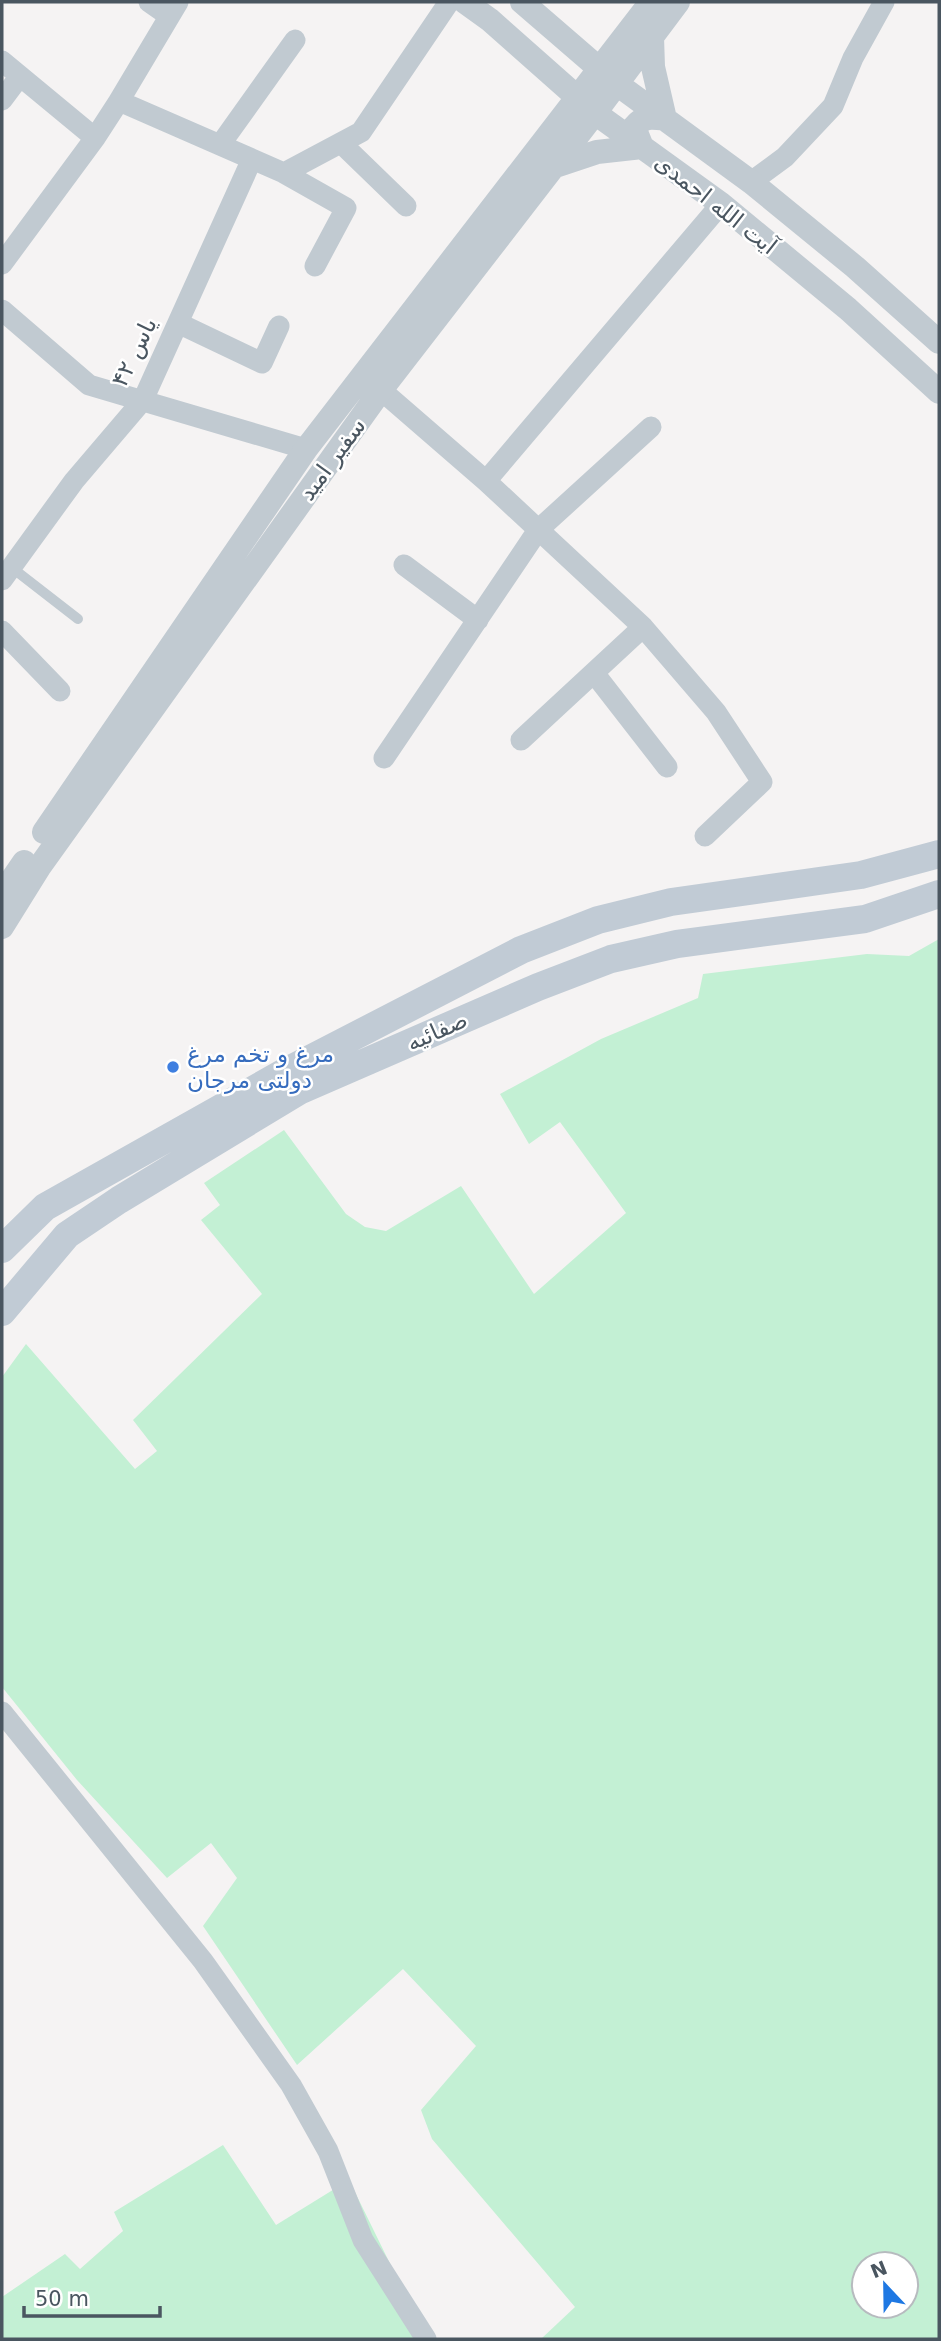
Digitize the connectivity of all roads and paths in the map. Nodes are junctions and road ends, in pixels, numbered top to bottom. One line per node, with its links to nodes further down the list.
1 (149, 2): 9 (street)
2 (449, 2): 21 (street)
3 (465, 2): 10 (street, آیت الله احمدی)
4 (514, 2): 10 (street)
5 (522, 2): 15 (street, آیت الله احمدی)
6 (651, 2): 15 (street, سفیر امید)
7 (678, 2): 11 (street, سفیر امید)
8 (884, 2): 27 (street)
9 (173, 9): 17 (street)
10 (489, 20): 18 (street, آیت الله احمدی)
11 (652, 37): 15 (street, سفیر امید); 19 (street)
12 (295, 40): 22 (street)
13 (2, 61): 14 (street)
14 (20, 76): 16 (street); 20 (street)
15 (608, 77): 18 (street, سفیر امید); 19 (street, آیت الله احمدی)
16 (2, 100)
17 (119, 101): 20 (street); 22 (street)
18 (586, 106): 23 (street, آیت الله احمدی); 25 (street, سفیر امید)
19 (665, 119): 23 (street); 27 (street, آیت الله احمدی)
20 (95, 138): 30 (street)
21 (341, 143): 26 (street); 29 (street)
22 (219, 145): 24 (street)
23 (642, 147): 25 (street); 28 (street, آیت الله احمدی)
24 (252, 159): 26 (street); 33 (street, یاس ۴۲)
25 (540, 170): 36 (street, سفیر امید); 40 (street, سفیر امید)
26 (284, 173): 31 (street)
27 (751, 182): 35 (street, آیت الله احمدی)
28 (722, 204): 37 (street, آیت الله احمدی); 41 (street)
29 (406, 206)
30 (2, 264)
31 (315, 266)
32 (2, 310): 38 (street)
33 (178, 323): 34 (street); 38 (street, یاس ۴۲)
34 (279, 326)
35 (939, 342)
36 (381, 390): 41 (street); 58 (street, سفیر امید)
37 (939, 392)
38 (143, 400): 40 (street); 44 (street, یاس ۴۲)
39 (651, 427): 42 (street)
40 (306, 449): 56 (street, سفیر امید)
41 (486, 481): 42 (street)
42 (538, 530): 46 (street); 47 (street)
43 (404, 565): 46 (street)
44 (6, 574): 45 (lane)
45 (78, 620)
46 (478, 620): 52 (street)
47 (643, 627): 49 (street); 54 (street)
48 (2, 631): 50 (street)
49 (594, 673): 51 (street); 53 (street)
50 (60, 691)
51 (522, 740)
52 (384, 758)
53 (667, 767)
54 (705, 836)
55 (939, 855): 59 (main road, صفائیه)
56 (2, 894)
57 (939, 894): 60 (main road, صفائیه)
58 (2, 927)
59 (2, 1249)
60 (2, 1312)
61 (2, 1712): 62 (street)
62 (426, 2339)

